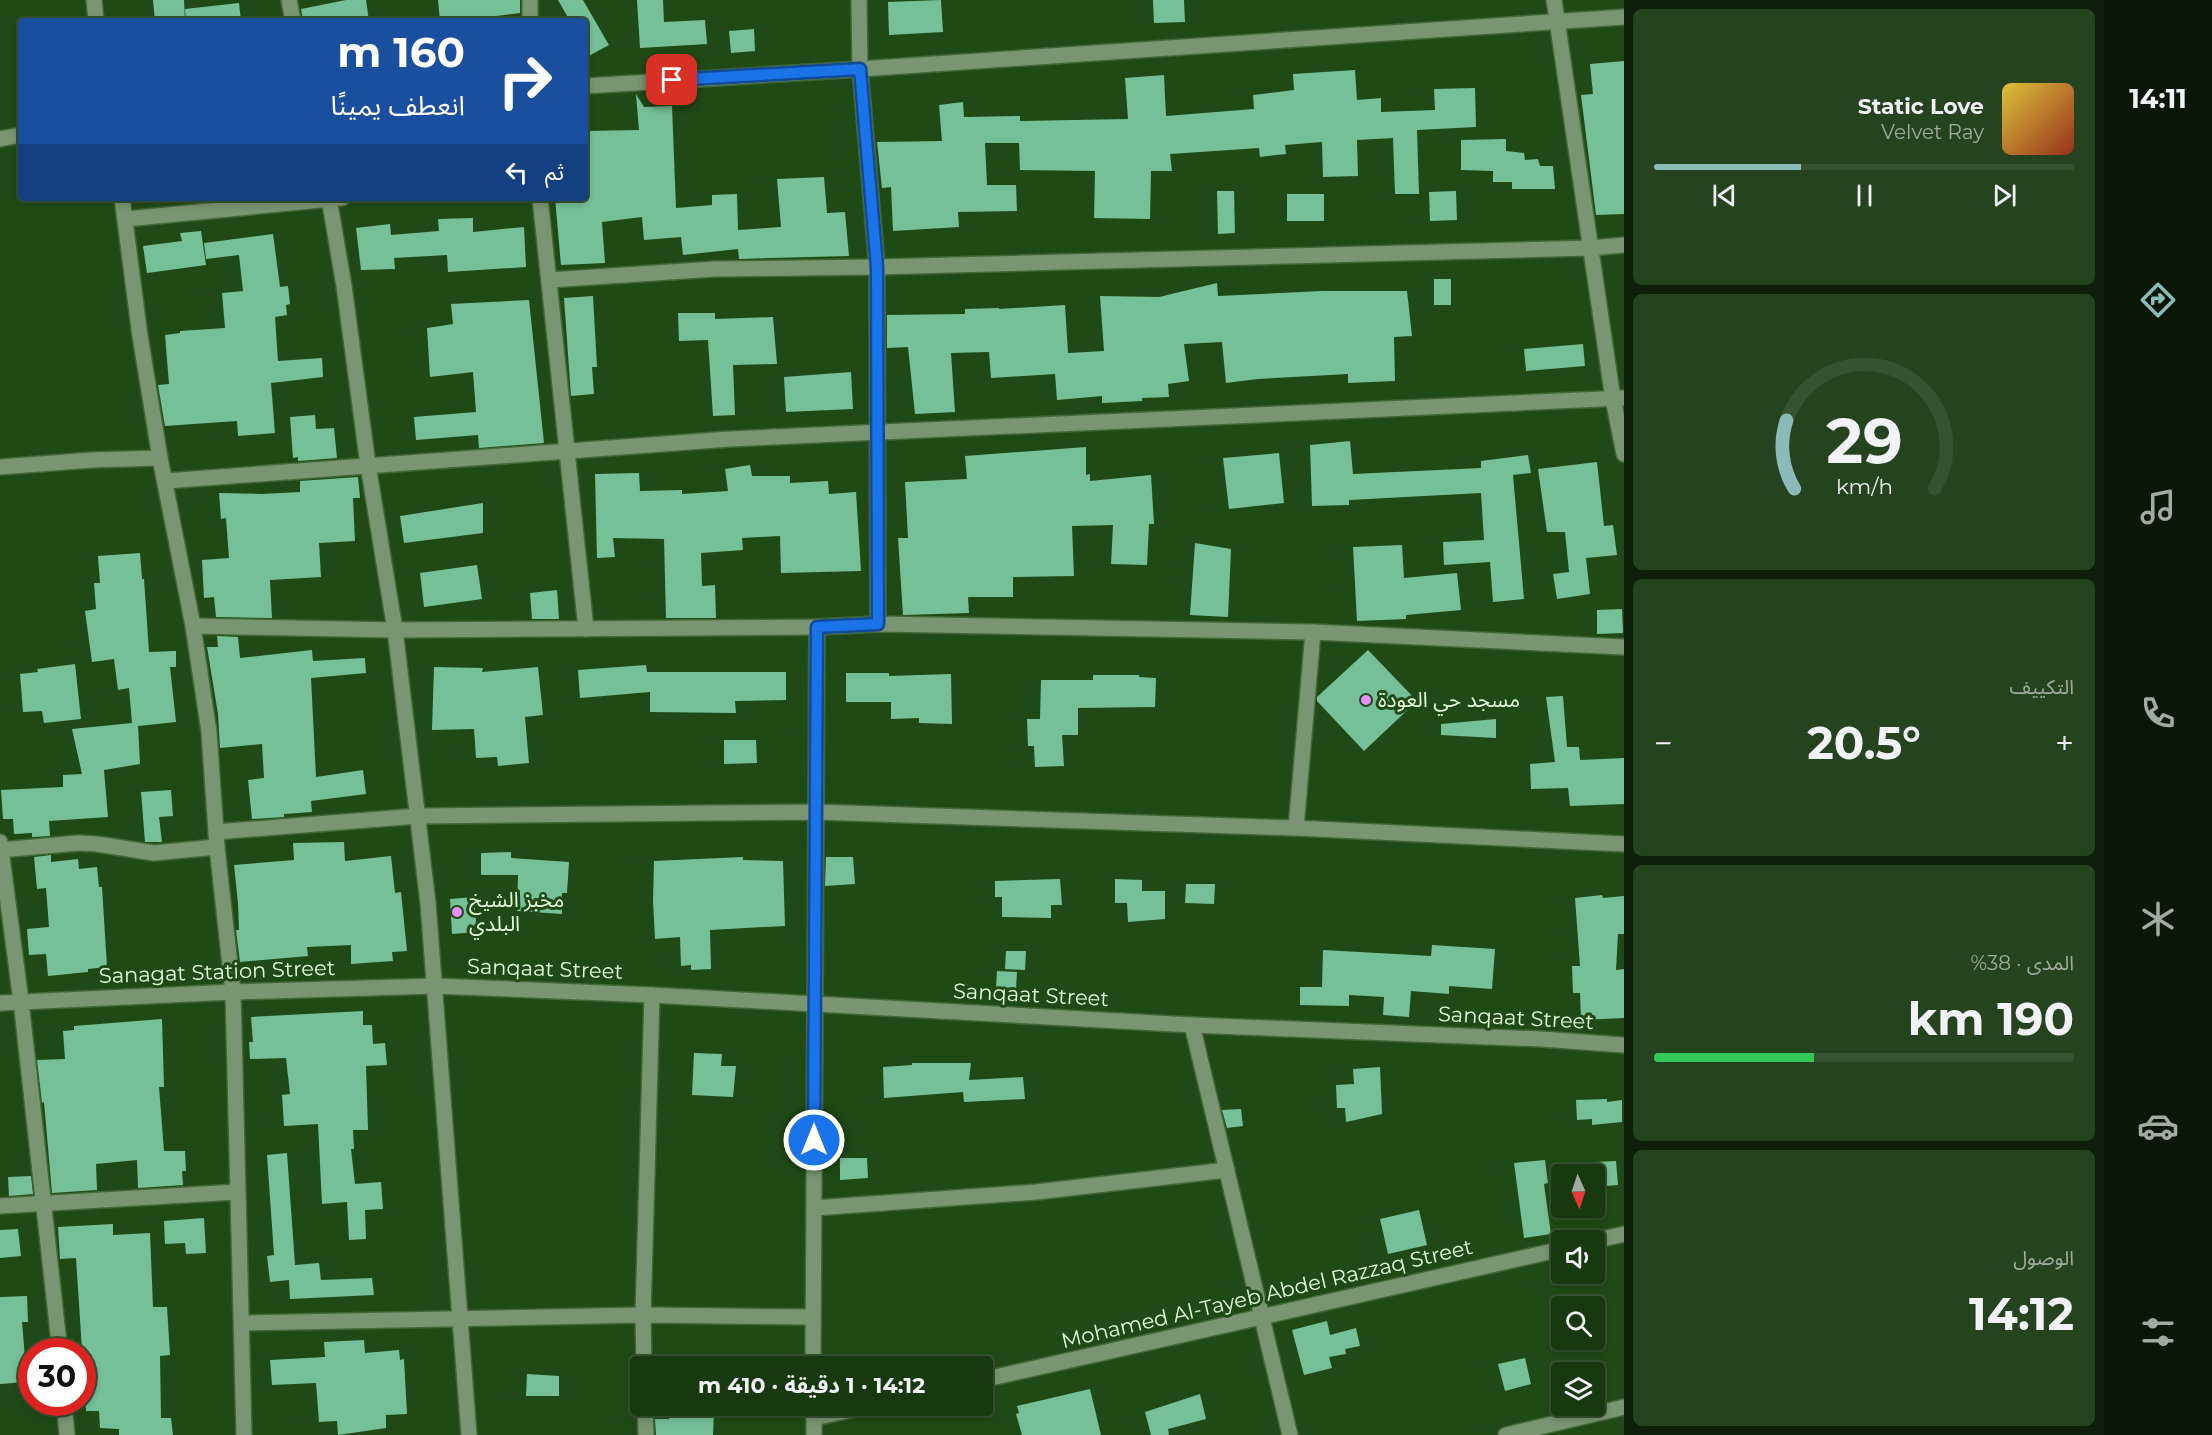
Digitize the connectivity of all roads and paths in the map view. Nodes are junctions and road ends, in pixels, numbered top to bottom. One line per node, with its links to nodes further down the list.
1 (94, 0): 7 (street)
2 (289, 0): 8 (street)
3 (530, 0): 9 (street)
4 (859, 0): 11 (street)
5 (1554, 0): 10 (street)
6 (1624, 16): 10 (street)
7 (96, 18)
8 (292, 18)
9 (530, 18)
10 (1556, 20): 11 (street); 21 (street)
11 (860, 69): 12 (street); 22 (street)
12 (588, 86)
13 (18, 136): 14 (street)
14 (0, 139)
15 (123, 201): 19 (street)
16 (303, 201): 19 (street)
17 (333, 201): 29 (street)
18 (540, 201): 23 (street)
19 (126, 219): 28 (street)
20 (1624, 245): 21 (street)
21 (1591, 248): 22 (street); 24 (street)
22 (877, 267): 23 (street); 25 (street)
23 (549, 280): 26 (street)
24 (1618, 399): 25 (street); 27 (street)
25 (877, 433): 26 (street); 32 (street)
26 (567, 453): 29 (street); 35 (street)
27 (1624, 454)
28 (160, 458): 30 (street); 31 (street)
29 (368, 465): 31 (street); 36 (street)
30 (0, 467)
31 (165, 481): 33 (street)
32 (878, 624): 34 (street); 37 (street)
33 (193, 626): 36 (street); 42 (street)
34 (817, 627): 35 (street); 39 (street)
35 (586, 629): 36 (street)
36 (395, 630): 40 (street)
37 (1313, 632): 38 (street); 41 (street)
38 (1624, 647)
39 (817, 812): 40 (street); 41 (street); 51 (street)
40 (418, 816): 42 (street); 46 (street)
41 (1296, 828): 44 (street)
42 (217, 840): 45 (street); 47 (street)
43 (0, 842): 45 (street)
44 (1624, 844)
45 (0, 850): 49 (street)
46 (435, 986): 47 (street, Sanagat Station Street); 48 (street, Sanqaat Street); 65 (street)
47 (232, 992): 49 (street, Sanagat Station Street); 55 (street)
48 (652, 995): 51 (street, Sanqaat Street); 62 (street)
49 (21, 1001): 50 (street, Sanagat Station Street); 56 (street)
50 (0, 1003)
51 (815, 1004): 52 (street, Sanqaat Street); 58 (street)
52 (1192, 1025): 53 (street, Sanqaat Street); 54 (street)
53 (1624, 1045)
54 (1227, 1170): 58 (street); 64 (street)
55 (237, 1192): 56 (street); 66 (street)
56 (42, 1203): 57 (street); 67 (street)
57 (0, 1206)
58 (814, 1208): 63 (street)
59 (1624, 1234): 60 (street)
60 (1605, 1238)
61 (1551, 1251): 64 (street, Mohamed Al-Tayeb Abdel Razzaq Street)
62 (643, 1315): 63 (street); 65 (street); 68 (street)
63 (812, 1317): 69 (street)
64 (1263, 1317): 70 (street, Mohamed Al-Tayeb Abdel Razzaq Street); 80 (street)
65 (461, 1318): 66 (street); 77 (street)
66 (243, 1323): 76 (street)
67 (58, 1338)
68 (644, 1356)
69 (813, 1356)
70 (993, 1378)
71 (1624, 1407): 81 (street)
72 (65, 1416): 75 (street)
73 (645, 1416): 78 (street)
74 (814, 1416): 79 (street)
75 (67, 1435)
76 (244, 1435)
77 (469, 1435)
78 (646, 1435)
79 (814, 1435)
80 (1290, 1435)
81 (1506, 1435)

